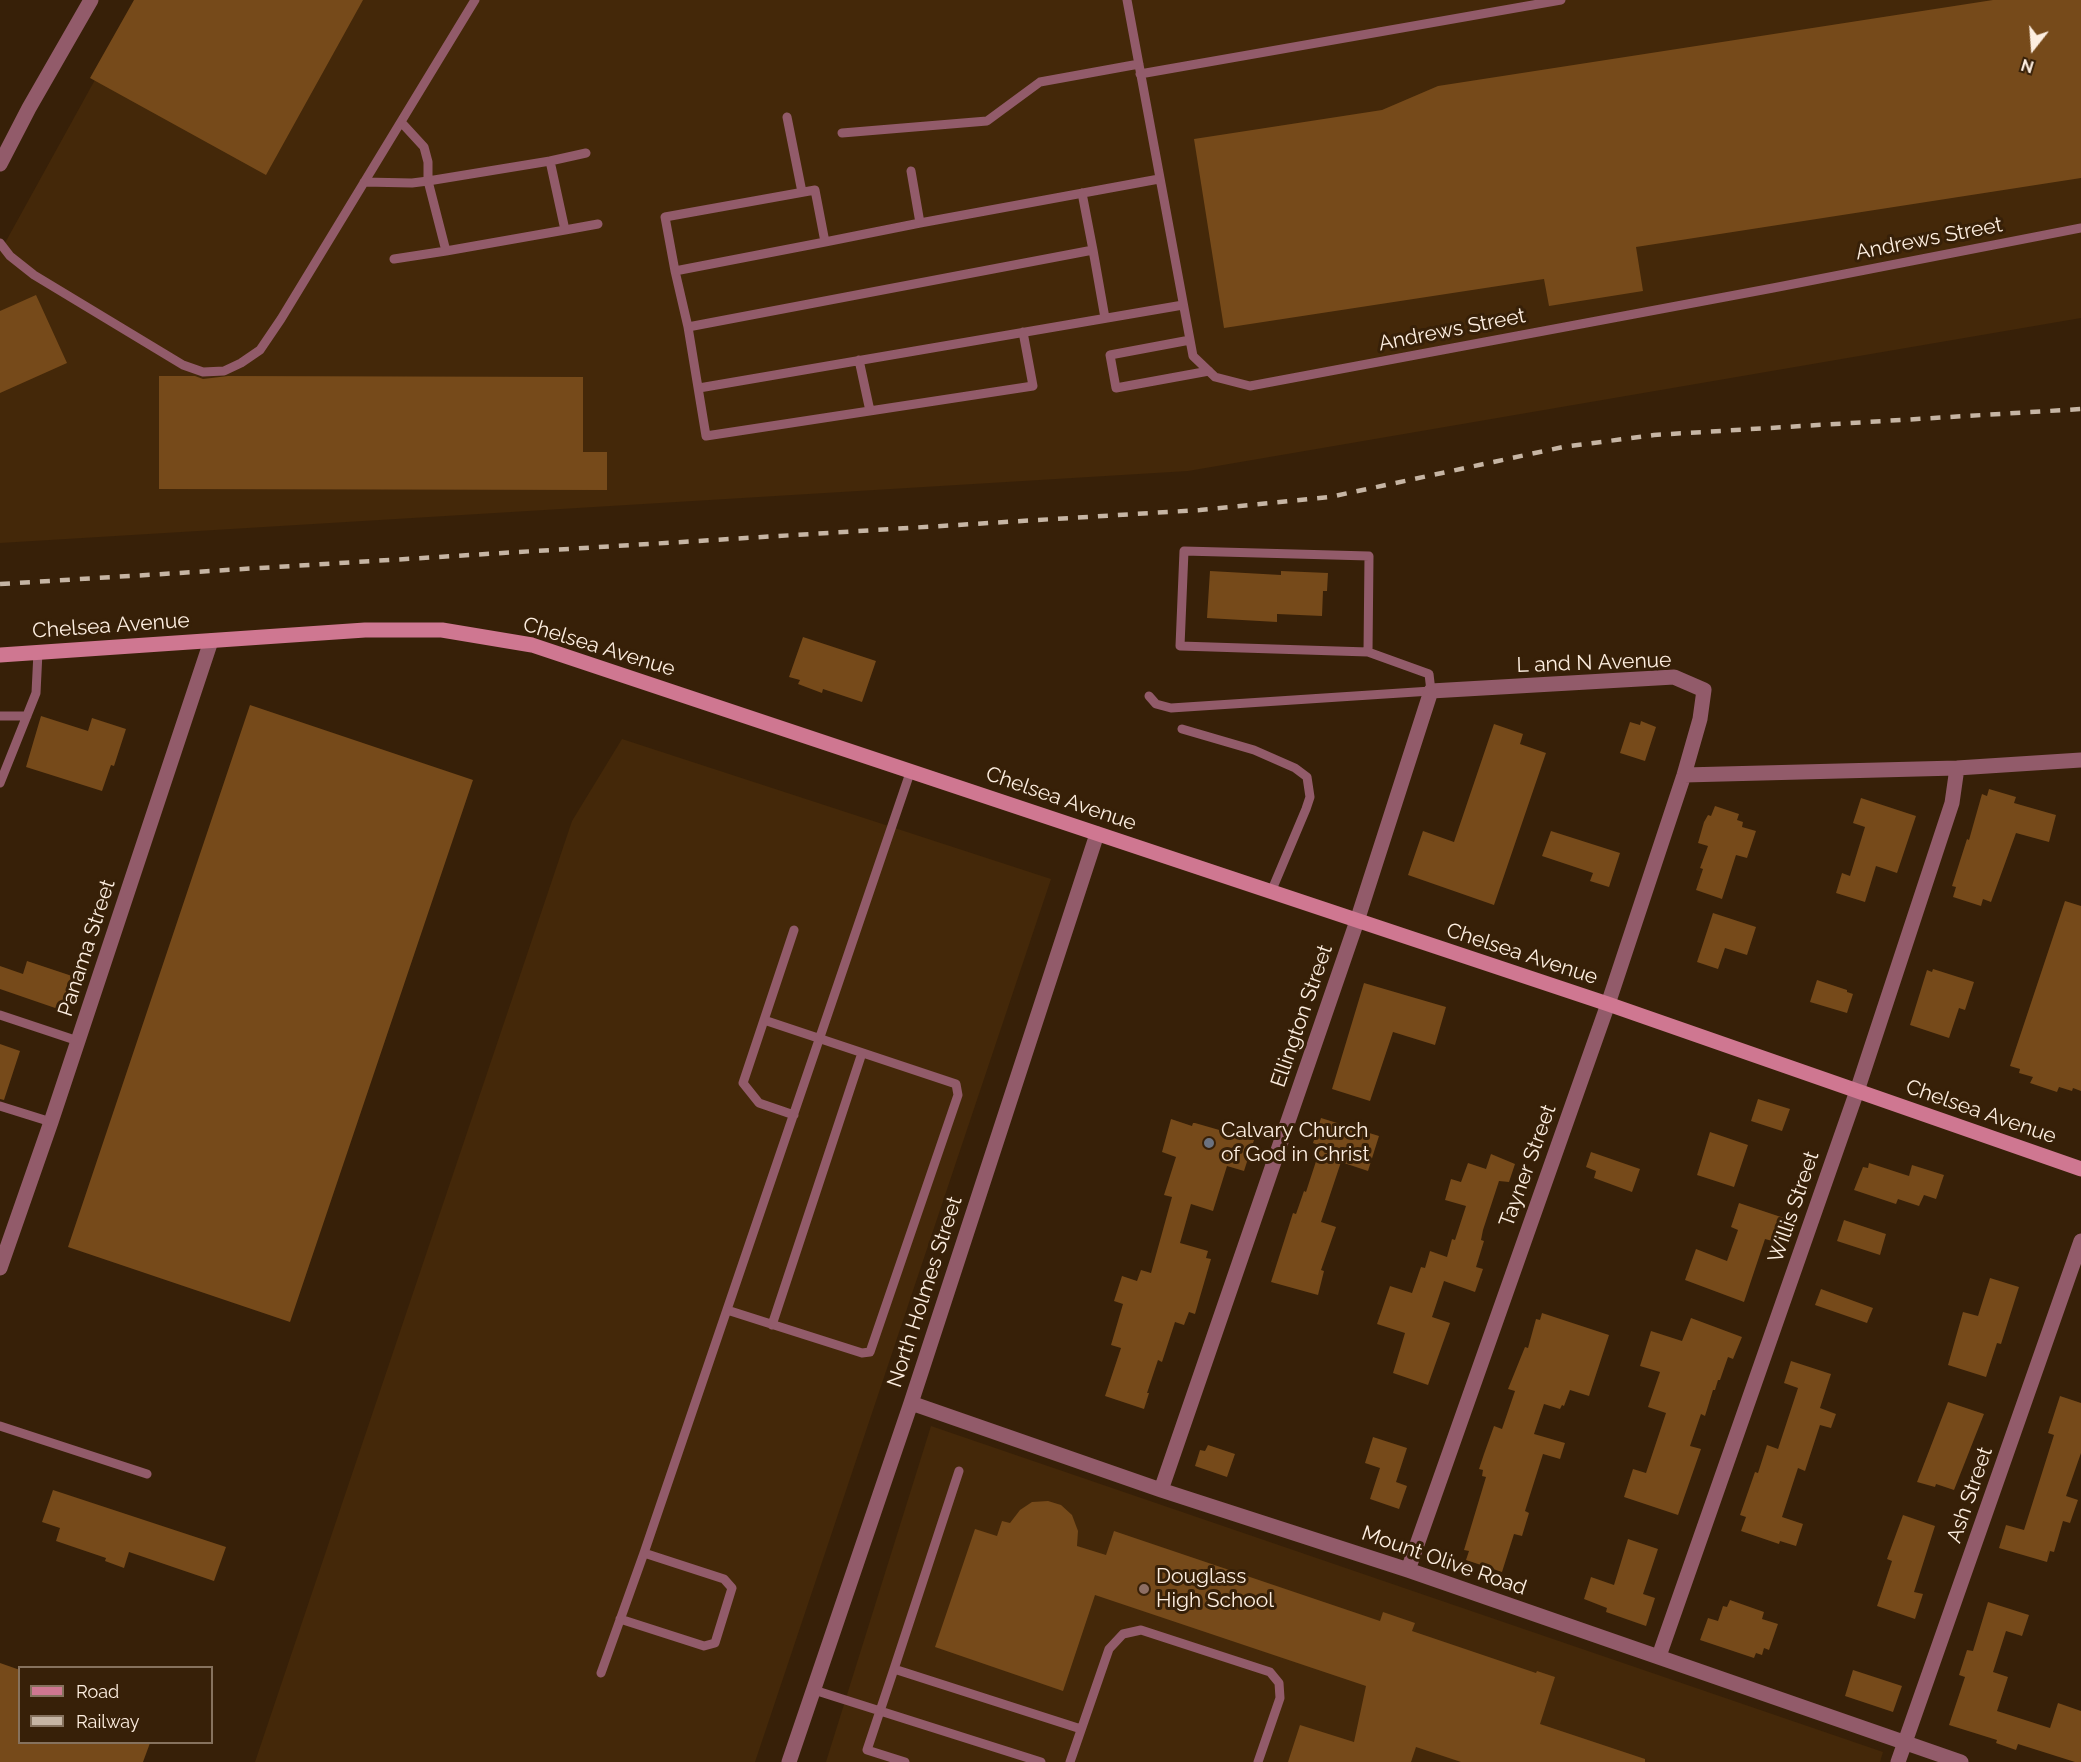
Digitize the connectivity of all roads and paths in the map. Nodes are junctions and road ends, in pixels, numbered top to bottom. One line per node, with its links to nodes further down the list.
1 (91, 0): 12 (street)
2 (476, 0): 8 (lane)
3 (1127, 0): 5 (lane, Andrews Street)
4 (1562, 0): 6 (lane)
5 (1138, 64): 6 (lane, Andrews Street); 9 (lane)
6 (1140, 74): 14 (lane, Andrews Street)
7 (787, 117): 17 (lane)
8 (402, 122): 15 (lane); 16 (lane)
9 (842, 133)
10 (586, 153): 11 (lane)
11 (550, 161): 15 (lane); 22 (lane)
12 (0, 164)
13 (911, 171): 19 (lane)
14 (1159, 179): 18 (lane); 29 (lane, Andrews Street)
15 (428, 181): 16 (lane); 25 (lane)
16 (364, 182): 24 (lane)
17 (802, 192): 23 (lane); 28 (lane)
18 (1082, 194): 19 (lane); 26 (lane)
19 (920, 223): 23 (lane)
20 (598, 224): 22 (lane)
21 (2081, 228): 35 (lane, Andrews Street)
22 (565, 230): 25 (lane)
23 (825, 242): 28 (lane)
24 (0, 243)
25 (446, 250): 27 (lane)
26 (1093, 250): 30 (lane); 31 (lane)
27 (394, 259)
28 (675, 271): 31 (lane)
29 (1183, 305): 30 (lane); 33 (lane, Andrews Street)
30 (1105, 318): 32 (lane)
31 (688, 327): 36 (lane)
32 (1023, 332): 34 (lane); 37 (lane)
33 (1190, 340): 35 (lane, Andrews Street); 35 (lane)
34 (859, 360): 36 (lane); 37 (lane)
35 (1209, 371)
36 (699, 388): 37 (lane)
37 (870, 411)
38 (211, 641): 39 (main road, Chelsea Avenue); 50 (main road, Chelsea Avenue); 61 (street, Panama Street)
39 (38, 652): 41 (main road, Chelsea Avenue); 45 (lane)
40 (1368, 652): 40 (lane); 42 (lane)
41 (0, 655)
42 (1431, 691): 43 (lane, L and N Avenue); 51 (street, L and N Avenue); 55 (street, Ellington Street)
43 (1149, 696)
44 (0, 716): 45 (lane)
45 (27, 716): 49 (lane)
46 (1182, 729): 54 (lane)
47 (2081, 760): 48 (street)
48 (1957, 768): 51 (street); 63 (street, Willis Street)
49 (3, 769): 52 (lane)
50 (910, 770): 53 (main road, Chelsea Avenue); 60 (lane)
51 (1684, 775): 57 (street, Tayner Street)
52 (0, 783)
53 (1097, 834): 54 (main road, Chelsea Avenue); 72 (street, North Holmes Street)
54 (1271, 892): 55 (main road, Chelsea Avenue)
55 (1357, 921): 57 (main road, Chelsea Avenue); 76 (street, Ellington Street)
56 (794, 930): 59 (lane)
57 (1608, 1004): 63 (main road, Chelsea Avenue); 78 (street, Tayner Street)
58 (0, 1015): 61 (lane)
59 (764, 1020): 60 (lane); 65 (lane)
60 (820, 1039): 62 (lane); 65 (lane)
61 (78, 1041): 66 (street, Panama Street)
62 (862, 1053): 71 (lane); 71 (lane)
63 (1857, 1091): 67 (main road, Chelsea Avenue); 80 (street, Willis Street)
64 (0, 1105): 66 (lane)
65 (794, 1115): 70 (lane)
66 (51, 1122): 69 (street, Panama Street)
67 (2081, 1169)
68 (2081, 1241): 86 (street, Ash Street)
69 (0, 1268)
70 (727, 1310): 71 (lane); 77 (lane)
71 (772, 1325)
72 (911, 1403): 76 (street, Mount Olive Road); 83 (street, North Holmes Street)
73 (0, 1426): 75 (lane)
74 (958, 1471): 81 (lane)
75 (147, 1474)
76 (1161, 1490): 78 (street, Mount Olive Road)
77 (644, 1553): 79 (lane); 79 (lane)
78 (1408, 1570): 80 (street, Mount Olive Road)
79 (620, 1619): 82 (lane)
80 (1659, 1656): 86 (street, Mount Olive Road)
81 (894, 1669): 84 (lane); 85 (lane)
82 (601, 1673)
83 (814, 1690): 84 (lane); 87 (street, North Holmes Street)
84 (880, 1711): 88 (lane); 89 (lane)
85 (1081, 1729): 90 (lane); 91 (lane)
86 (1904, 1743): 92 (street, Ash Street); 93 (street, Mount Olive Road)
87 (789, 1762)
88 (905, 1762)
89 (1041, 1762)
90 (1070, 1762)
91 (1258, 1762)
92 (1898, 1762)
93 (1961, 1762)

